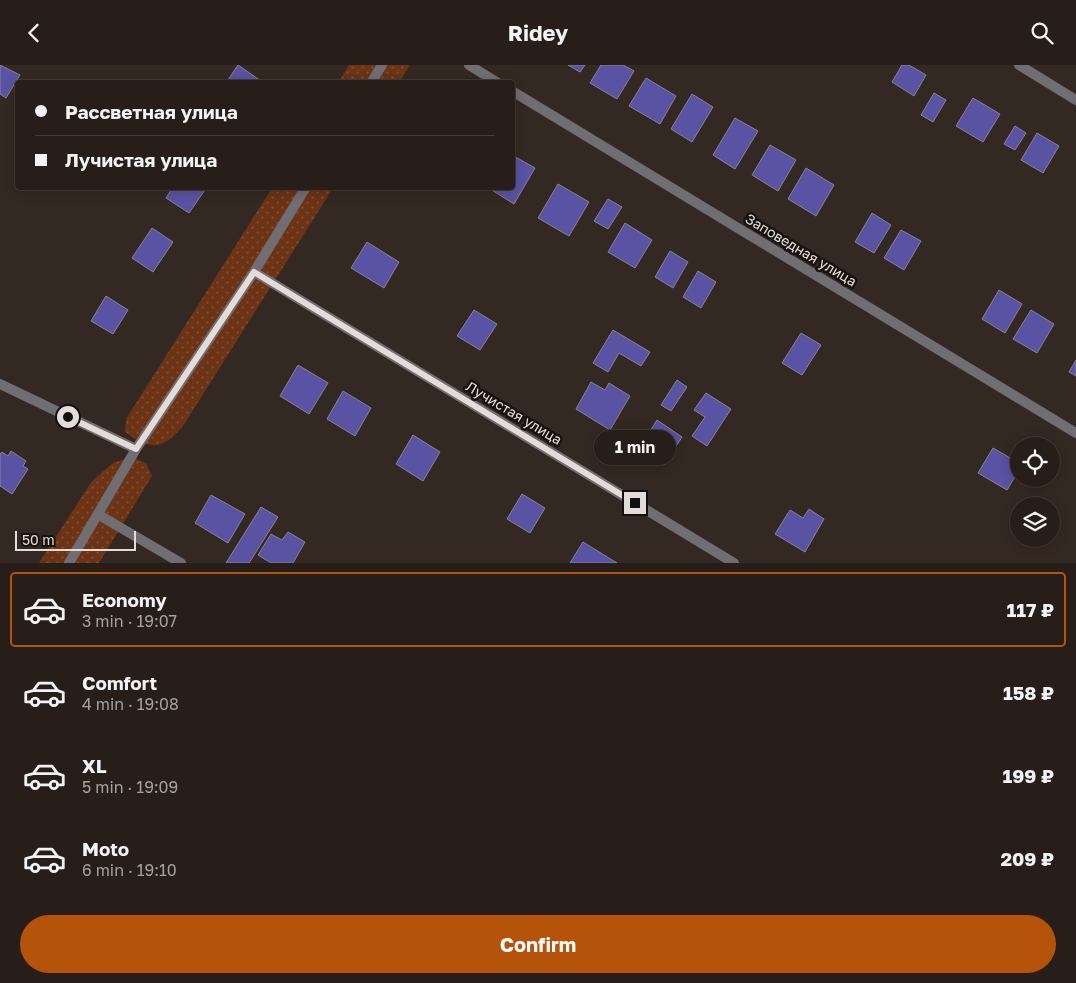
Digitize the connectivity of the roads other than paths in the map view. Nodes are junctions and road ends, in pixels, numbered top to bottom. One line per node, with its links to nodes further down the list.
1 (382, 65): 4 (street)
2 (469, 65): 5 (street)
3 (1019, 65): 7 (street)
4 (373, 80)
5 (493, 80)
6 (515, 93): 11 (street, Заповедная улица)
7 (1076, 100)
8 (304, 190): 9 (street)
9 (254, 272): 12 (street); 16 (street, Лучистая улица)
10 (0, 384): 12 (street)
11 (1076, 433)
12 (136, 449): 13 (street)
13 (99, 515): 14 (street); 15 (street)
14 (68, 563)
15 (181, 563)
16 (734, 563)

